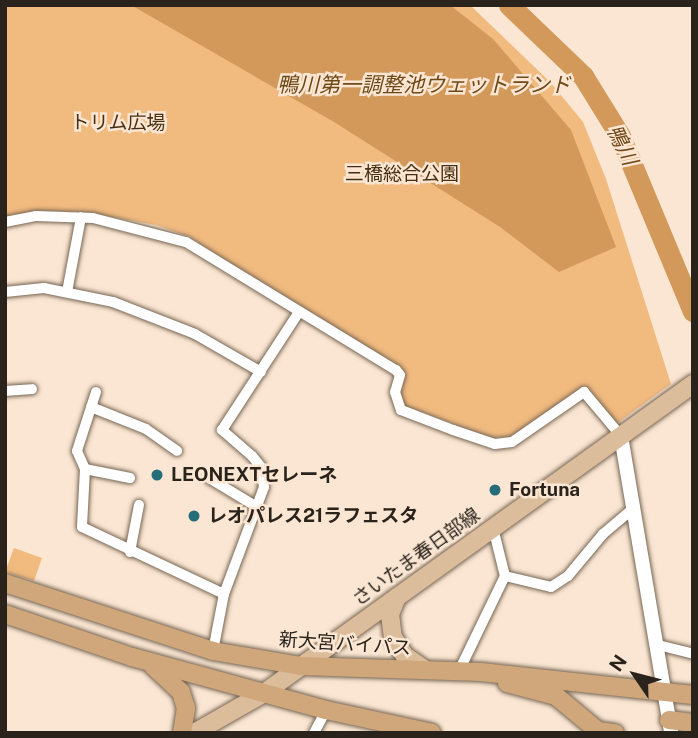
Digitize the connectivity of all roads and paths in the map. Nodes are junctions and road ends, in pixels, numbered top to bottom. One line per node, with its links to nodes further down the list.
1 (81, 217): 2 (street); 4 (street); 5 (street)
2 (5, 222)
3 (5, 292): 4 (street)
4 (68, 292): 6 (street)
5 (299, 312): 6 (street); 12 (street)
6 (261, 372): 18 (street)
7 (693, 384): 12 (main road, さいたま春日部線)
8 (32, 389): 9 (street)
9 (5, 391)
10 (96, 392): 11 (street)
11 (91, 407): 13 (street); 14 (street)
12 (621, 436): 19 (street); 20 (main road, さいたま春日部線)
13 (177, 452)
14 (85, 469): 15 (street); 21 (street)
15 (131, 478)
16 (209, 478): 18 (street)
17 (139, 505): 21 (street)
18 (257, 507): 24 (street)
19 (635, 507): 22 (street); 27 (street)
20 (493, 528): 22 (street); 25 (main road, さいたま春日部線)
21 (130, 552): 24 (street)
22 (505, 576): 33 (street)
23 (5, 583): 28 (highway, 新大宮バイパス)
24 (224, 594): 28 (street)
25 (397, 597): 31 (main road, さいたま春日部線); 32 (main road)
26 (5, 614): 30 (highway)
27 (658, 645): 29 (street); 34 (street)
28 (213, 651): 31 (highway, 新大宮バイパス)
29 (693, 654)
30 (132, 657): 35 (highway); 41 (highway)
31 (302, 666): 32 (highway, 新大宮バイパス); 35 (main road, さいたま春日部線)
32 (424, 670): 33 (highway, 新大宮バイパス)
33 (459, 671): 34 (highway, 新大宮バイパス); 44 (highway)
34 (665, 691): 36 (highway, 新大宮バイパス); 39 (street)
35 (264, 693): 37 (highway); 42 (main road, さいたま春日部線)
36 (693, 695)
37 (327, 710): 40 (highway); 43 (street)
38 (693, 723): 39 (highway)
39 (670, 726)
40 (429, 732)
41 (182, 733)
42 (194, 733)
43 (314, 733)
44 (615, 733)

